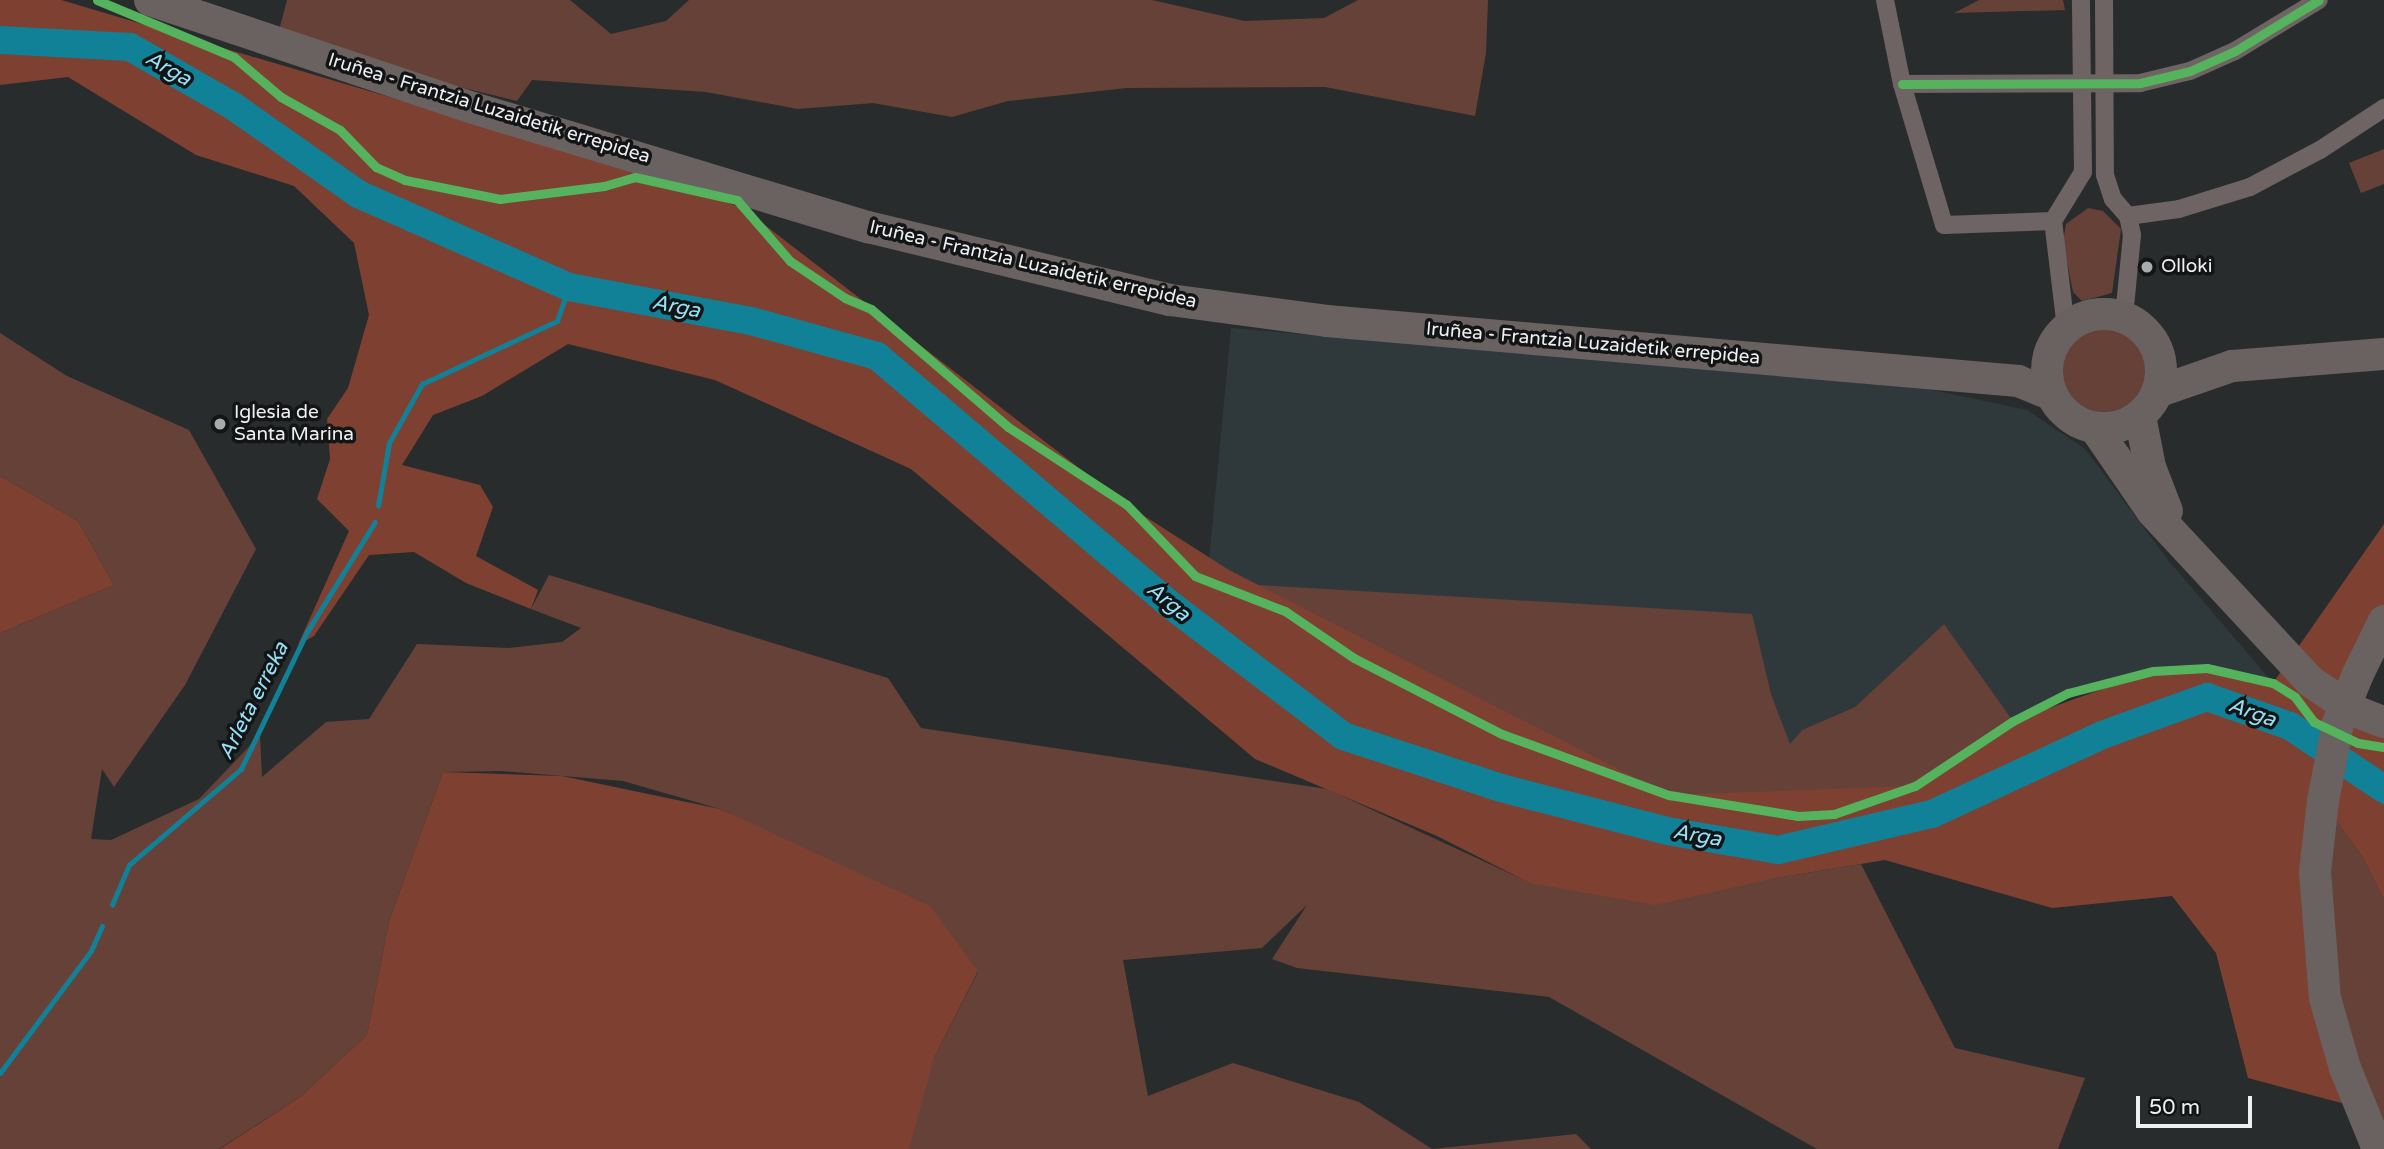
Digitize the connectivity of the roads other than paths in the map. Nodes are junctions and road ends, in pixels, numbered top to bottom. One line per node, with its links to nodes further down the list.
1 (150, 0): 20 (highway, Iruñea - Frantzia Luzaidetik errepidea)
2 (1885, 0): 8 (street)
3 (2081, 0): 6 (street)
4 (2104, 0): 7 (street)
5 (2319, 0): 7 (street)
6 (2082, 82): 7 (street); 8 (street); 10 (street)
7 (2104, 83): 11 (street)
8 (1902, 84): 13 (street)
9 (2384, 108): 12 (street)
10 (2070, 195): 11 (street); 13 (street)
11 (2113, 199): 12 (street)
12 (2128, 216): 14 (street)
13 (2053, 220): 15 (street)
14 (2124, 317): 15 (highway); 16 (highway)
15 (2066, 328): 18 (highway)
16 (2158, 352): 19 (highway); 22 (highway)
17 (2379, 355): 19 (highway)
18 (2048, 356): 20 (highway); 21 (highway)
19 (2232, 366): 22 (highway)
20 (1948, 374): 21 (highway)
21 (2052, 395): 23 (highway)
22 (2149, 404): 23 (highway); 24 (highway)
23 (2095, 428): 24 (highway)
24 (2182, 540): 27 (highway)
25 (2384, 621): 26 (highway)
26 (2370, 653): 28 (highway, bridge)
27 (2384, 722)
28 (2378, 1149)

